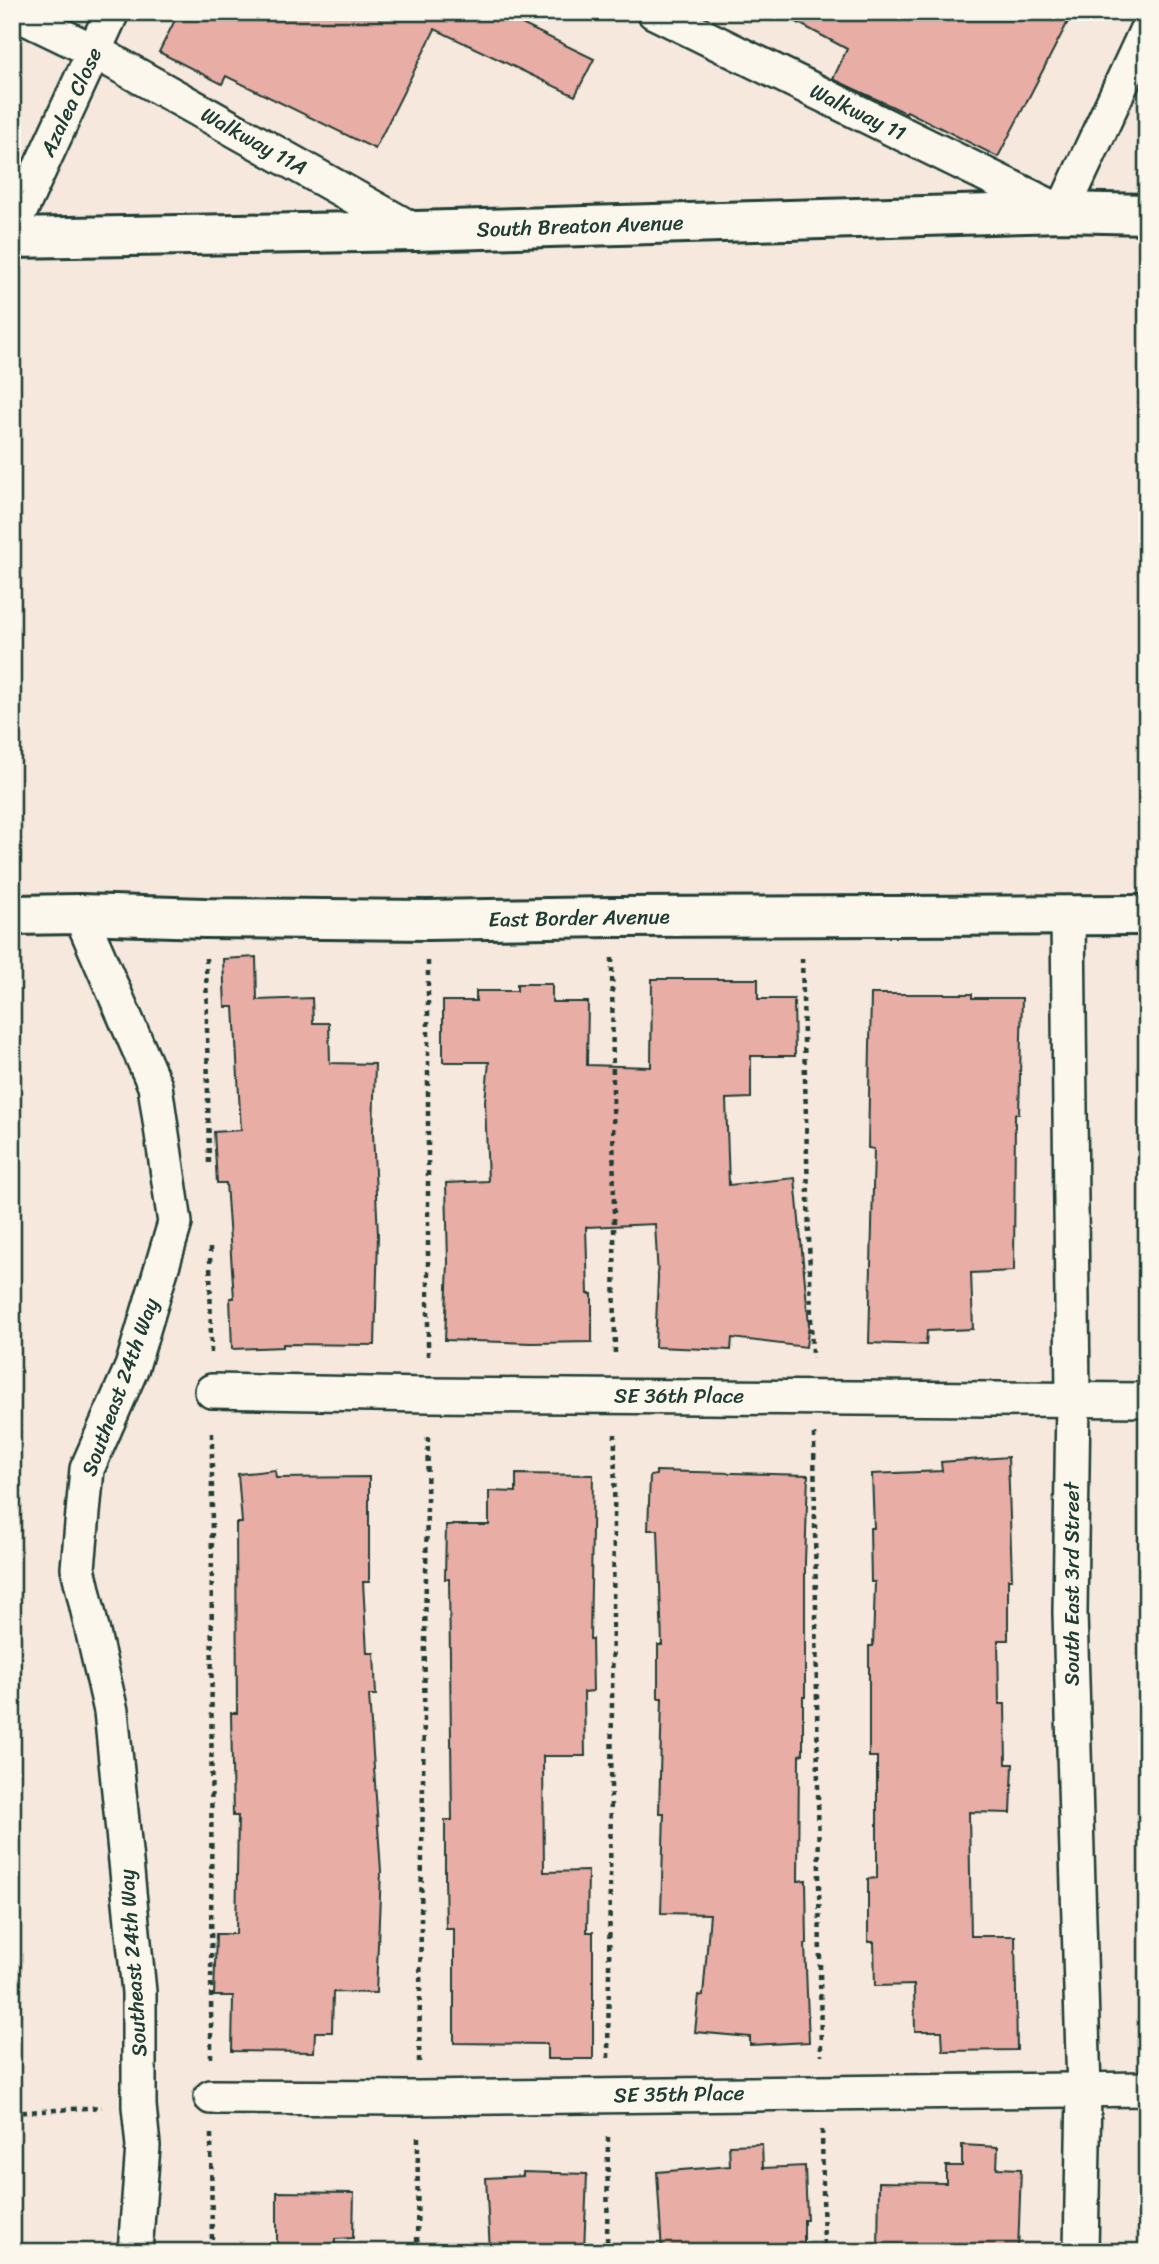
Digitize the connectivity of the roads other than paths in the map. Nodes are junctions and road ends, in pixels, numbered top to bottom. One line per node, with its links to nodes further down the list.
1 (13, 12): 5 (street, Walkway 11A)
2 (112, 12): 5 (street, Azalea Close)
3 (654, 12): 6 (street, Walkway 11)
4 (1147, 29): 6 (street)
5 (94, 51): 8 (street, Azalea Close); 9 (street, Walkway 11A)
6 (1062, 212): 7 (street, South Breaton Avenue); 9 (street, South Breaton Avenue)
7 (1147, 214)
8 (12, 229)
9 (415, 231): 10 (street, South Breaton Avenue)
10 (12, 238)
11 (80, 914): 12 (street, East Border Avenue); 14 (street, East Border Avenue); 21 (street, Southeast 24th Way)
12 (12, 915)
13 (1147, 915): 14 (street, East Border Avenue)
14 (1068, 916): 16 (street, South East 3rd Street)
15 (212, 1391): 16 (street, SE 36th Place)
16 (1073, 1399): 17 (street, SE 36th Place); 19 (street, South East 3rd Street)
17 (1147, 1400)
18 (1147, 2089): 19 (street, SE 35th Place)
19 (1084, 2091): 20 (street, SE 35th Place); 22 (street, South East 3rd Street)
20 (211, 2097)
21 (135, 2252)
22 (1081, 2252)

